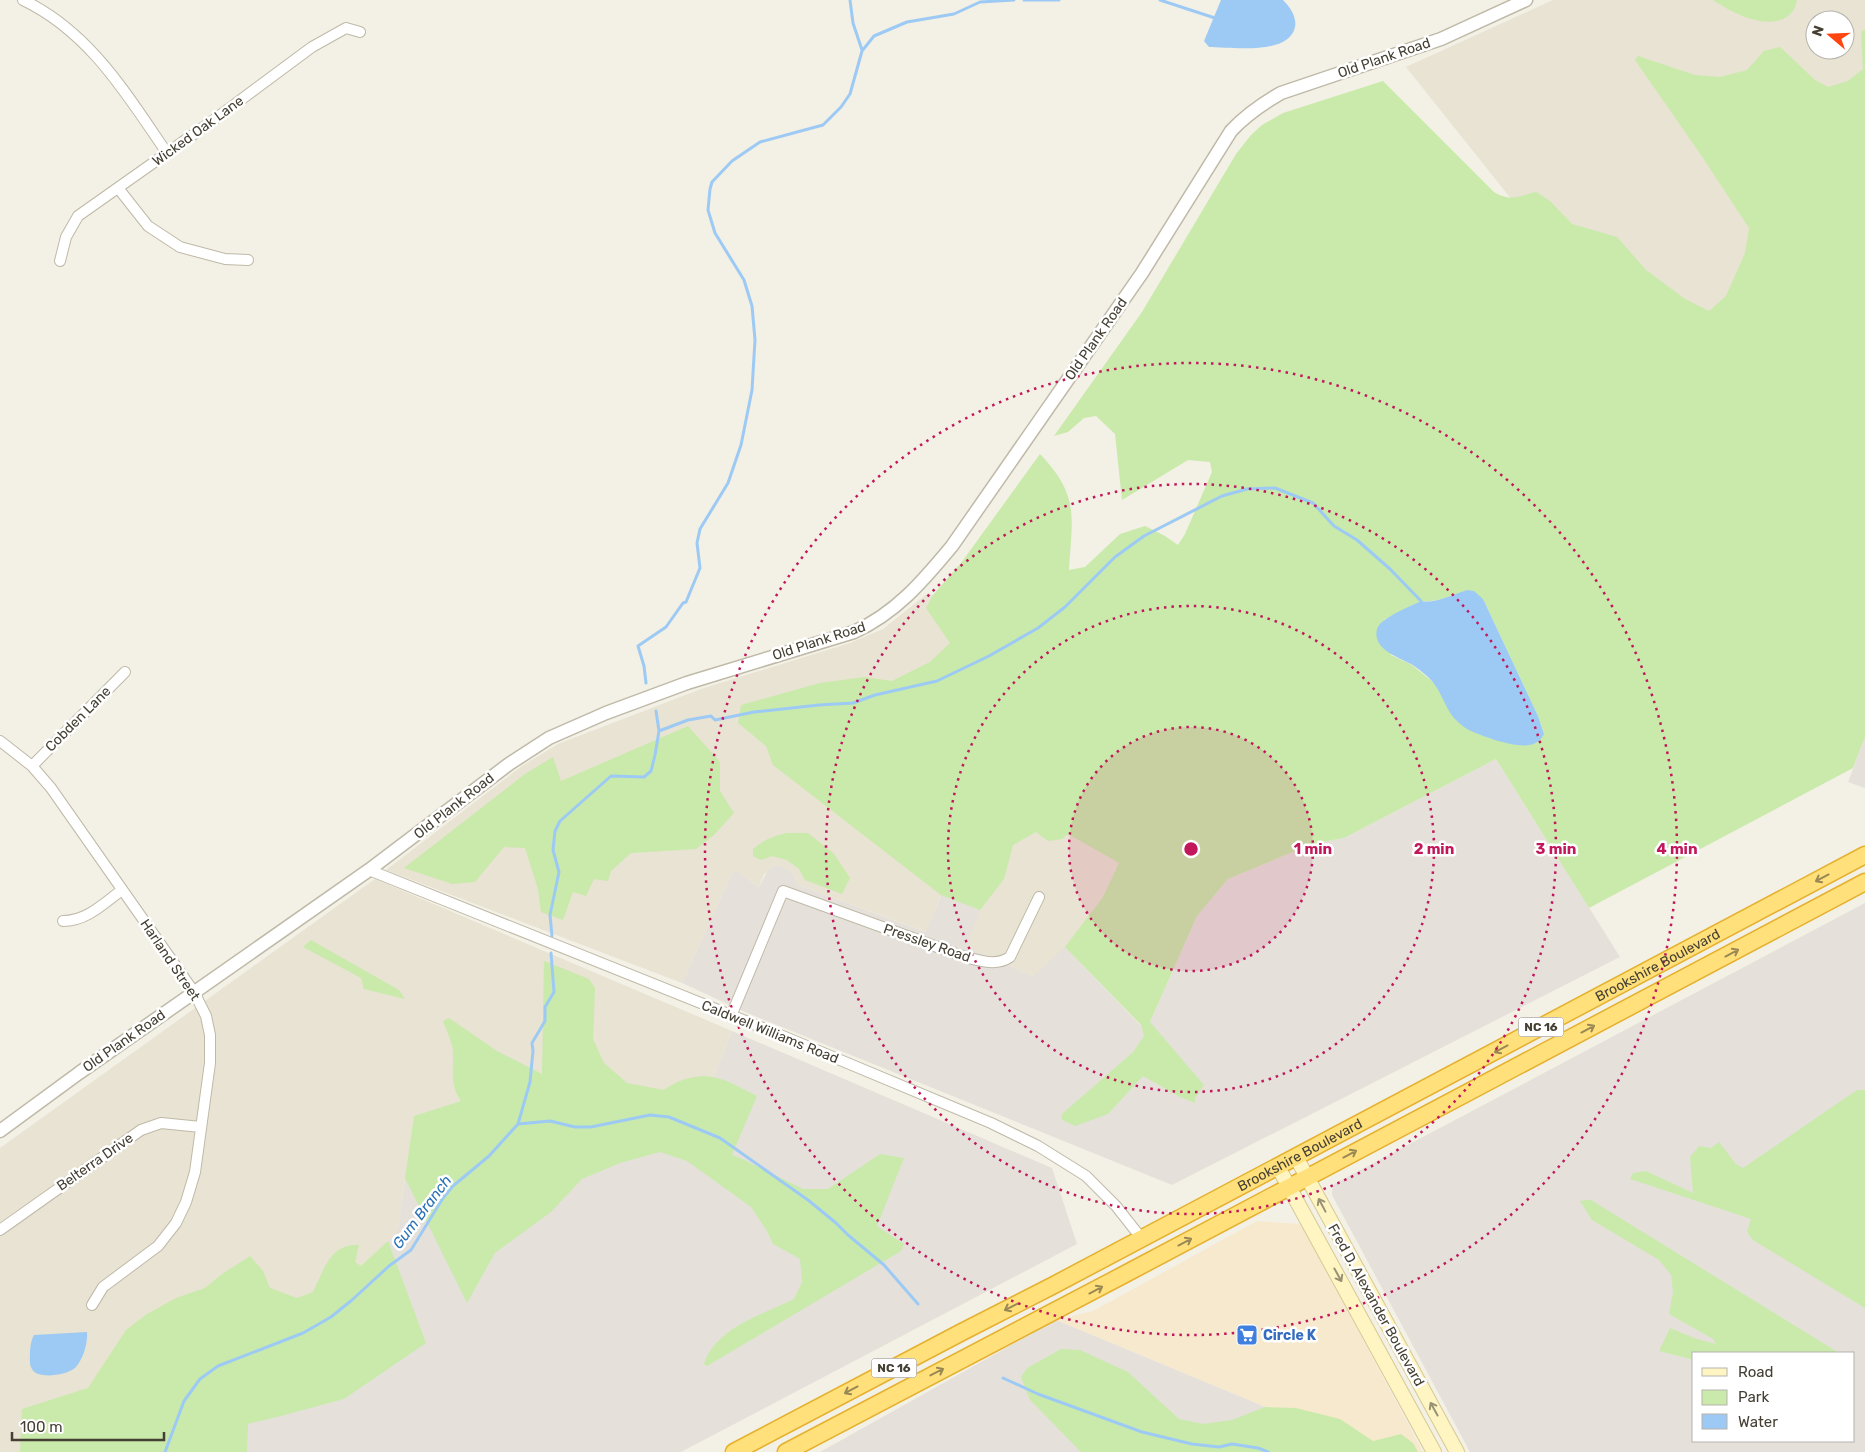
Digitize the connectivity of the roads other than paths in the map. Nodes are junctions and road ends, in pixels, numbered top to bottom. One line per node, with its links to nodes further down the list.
1 (23, 0): 4 (street)
2 (1526, 0): 12 (street, Old Plank Road)
3 (360, 32): 4 (street, Wicked Oak Lane)
4 (167, 153): 5 (street, Wicked Oak Lane)
5 (118, 188): 6 (street); 7 (street, Wicked Oak Lane)
6 (248, 260)
7 (60, 261)
8 (125, 672): 10 (street, Cobden Lane)
9 (0, 741): 10 (street, Harland Street)
10 (32, 766): 14 (street, Harland Street)
11 (1865, 855): 17 (highway, Brookshire Boulevard / NC 16, one-way to 17)
12 (369, 870): 18 (street, Old Plank Road); 19 (street, Caldwell Williams Road)
13 (1865, 882): 21 (highway, Brookshire Boulevard / NC 16, one-way to 13)
14 (122, 890): 16 (street); 18 (street, Harland Street)
15 (1039, 897): 19 (street, Pressley Road)
16 (64, 921)
17 (1682, 951): 20 (highway, Brookshire Boulevard / NC 16); 21 (highway)
18 (194, 992): 23 (street, Harland Street); 24 (street, Old Plank Road)
19 (731, 1016): 31 (street, Caldwell Williams Road)
20 (1535, 1031): 22 (highway); 25 (highway, Brookshire Boulevard / NC 16, one-way to 25)
21 (1545, 1052): 22 (highway, Brookshire Boulevard / NC 16)
22 (1435, 1109): 27 (highway, Brookshire Boulevard / NC 16, one-way to 22)
23 (201, 1127): 30 (street, Belterra Drive); 33 (street, Harland Street)
24 (0, 1131)
25 (1296, 1157): 26 (highway, Brookshire Boulevard / NC 16); 27 (main road, Fred D. Alexander Boulevard)
26 (1278, 1167): 28 (main road, Fred D. Alexander Boulevard); 29 (highway, Brookshire Boulevard / NC 16)
27 (1306, 1177): 28 (highway, Brookshire Boulevard / NC 16); 38 (main road, Fred D. Alexander Boulevard, one-way to 27)
28 (1289, 1186): 32 (highway, Brookshire Boulevard / NC 16, one-way to 28); 37 (main road, Fred D. Alexander Boulevard, one-way to 37)
29 (1232, 1191): 31 (highway, Brookshire Boulevard / NC 16); 32 (highway)
30 (0, 1230)
31 (1142, 1239): 34 (highway); 35 (highway, Brookshire Boulevard / NC 16, one-way to 35)
32 (1162, 1254): 34 (highway, Brookshire Boulevard / NC 16, one-way to 32)
33 (92, 1305)
34 (1004, 1337): 36 (highway, Brookshire Boulevard / NC 16, one-way to 34)
35 (734, 1452)
36 (786, 1452)
37 (1434, 1452)
38 (1457, 1452)

